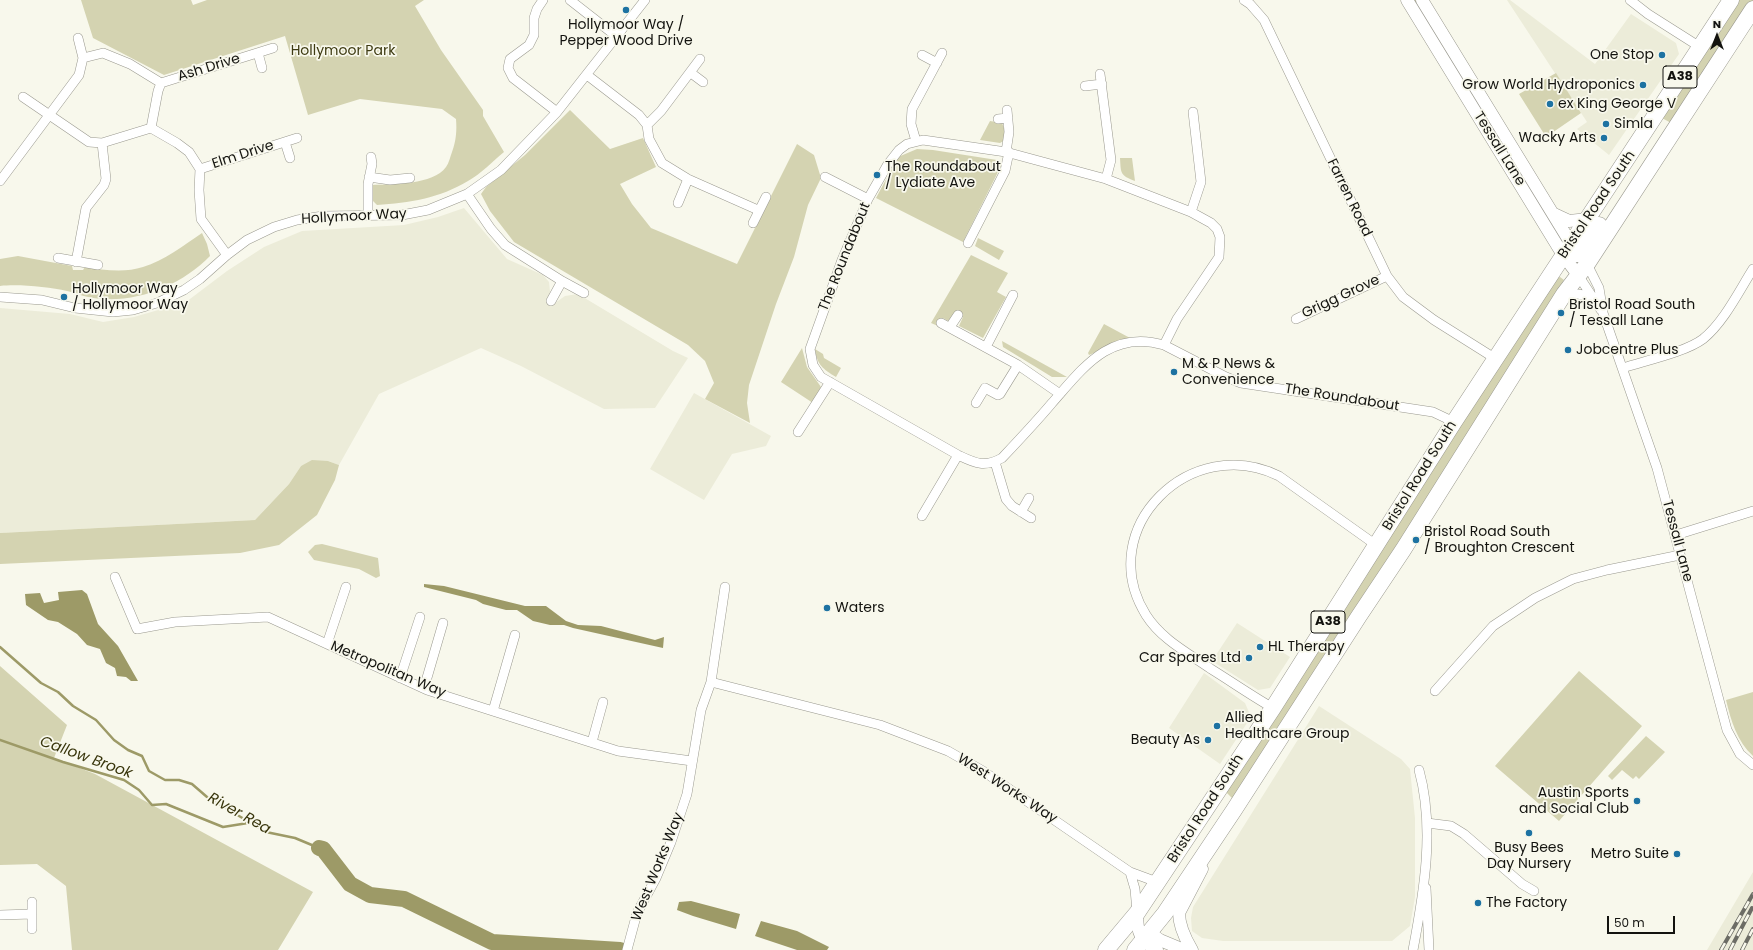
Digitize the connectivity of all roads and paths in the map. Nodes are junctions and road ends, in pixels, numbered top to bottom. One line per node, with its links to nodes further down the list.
1 (543, 0): 29 (street)
2 (570, 0): 10 (street)
3 (645, 0): 10 (street, Hollymoor Way)
4 (1244, 0): 68 (street, Farren Road)
5 (1407, 0): 64 (street, Tessall Lane)
6 (1422, 0): 57 (street, Tessall Lane)
7 (1630, 0): 12 (street)
8 (1731, 0): 12 (highway, Bristol Road South / A38)
9 (1753, 9): 35 (highway, Bristol Road South / A38)
10 (616, 36): 23 (street, Hollymoor Way)
11 (78, 38): 17 (street)
12 (1700, 47): 41 (highway, Bristol Road South / A38)
13 (273, 48): 14 (street, Ash Drive)
14 (258, 53): 20 (street, Ash Drive); 25 (street, Ash Drive)
15 (942, 53): 19 (street)
16 (922, 55): 19 (street)
17 (83, 58): 25 (street, Ash Drive); 31 (street)
18 (700, 59): 21 (street)
19 (938, 63): 37 (street)
20 (262, 68)
21 (691, 72): 24 (street); 33 (street)
22 (1100, 74): 26 (street)
23 (587, 75): 29 (street, Hollymoor Way); 33 (street)
24 (703, 82)
25 (161, 84): 34 (street, Ash Drive)
26 (1102, 84): 27 (street); 48 (street)
27 (1085, 86)
28 (23, 97): 31 (street)
29 (557, 112): 51 (street, Hollymoor Way)
30 (1193, 112): 56 (street)
31 (49, 116): 39 (street); 50 (street)
32 (998, 119): 40 (street)
33 (647, 125): 49 (street)
34 (151, 128): 39 (street); 44 (street)
35 (1672, 132): 41 (highway); 64 (highway, Bristol Road South / A38)
36 (297, 138): 38 (street, Elm Drive)
37 (916, 141): 40 (street, The Roundabout); 53 (street, The Roundabout)
38 (285, 142): 43 (street, Elm Drive); 44 (street, Elm Drive)
39 (102, 143): 65 (street)
40 (1007, 152): 48 (street, The Roundabout); 61 (street)
41 (1630, 155): 59 (highway, Bristol Road South / A38)
42 (372, 157): 45 (street)
43 (290, 158)
44 (200, 169): 62 (street)
45 (369, 177): 47 (street); 58 (street)
46 (825, 177): 53 (street)
47 (410, 178)
48 (1106, 179): 56 (street, The Roundabout)
49 (688, 180): 54 (street); 55 (street)
50 (0, 181)
51 (467, 194): 58 (street, Hollymoor Way); 69 (street)
52 (766, 197): 55 (street)
53 (868, 199): 86 (street, The Roundabout)
54 (678, 202)
55 (758, 210): 60 (street)
56 (1191, 212): 81 (street, The Roundabout)
57 (1554, 214): 59 (street); 64 (street, Tessall Lane)
58 (368, 216): 62 (street, Hollymoor Way)
59 (1588, 219): 64 (highway, Bristol Road South / A38)
60 (753, 224)
61 (968, 243)
62 (227, 255): 73 (street, Hollymoor Way)
63 (58, 258): 65 (street)
64 (1576, 259): 71 (highway, Bristol Road South / A38); 74 (street, Tessall Lane); 76 (street, Tessall Lane); 83 (highway, Bristol Road South / A38)
65 (76, 262): 66 (street)
66 (98, 266)
67 (1753, 269): 85 (street)
68 (1387, 276): 78 (street, Grigg Grove); 83 (street, Farren Road)
69 (562, 281): 70 (street); 75 (street)
70 (584, 293)
71 (1564, 294): 74 (street); 88 (highway, Bristol Road South / A38)
72 (1013, 295): 82 (street)
73 (0, 297)
74 (1592, 297): 76 (street, Tessall Lane)
75 (551, 300)
76 (1603, 313): 85 (street, Tessall Lane)
77 (958, 315): 80 (street)
78 (1296, 319)
79 (942, 323): 80 (street)
80 (950, 327): 82 (street)
81 (1164, 345): 87 (street, The Roundabout); 90 (street, The Roundabout)
82 (986, 347): 84 (street)
83 (1496, 359): 90 (highway, Bristol Road South / A38)
84 (1018, 365): 87 (street); 89 (street)
85 (1623, 368): 99 (street, Tessall Lane)
86 (830, 382): 91 (street); 92 (street, The Roundabout)
87 (1060, 394): 93 (street, The Roundabout)
88 (1498, 400): 90 (highway); 121 (highway, Bristol Road South / A38)
89 (976, 403)
90 (1454, 422): 100 (highway, Bristol Road South / A38)
91 (798, 432)
92 (958, 455): 93 (street, The Roundabout); 97 (street)
93 (995, 462): 96 (street)
94 (1029, 498): 96 (street)
95 (1753, 511): 99 (street)
96 (1021, 512): 98 (street)
97 (922, 516)
98 (1032, 518)
99 (1676, 536): 101 (street, Tessall Lane)
100 (1376, 546): 114 (highway, Bristol Road South / A38); 114 (street)
101 (1680, 555): 112 (street); 118 (street, Tessall Lane)
102 (116, 578): 108 (street, Metropolitan Way)
103 (346, 587): 108 (street)
104 (725, 588): 110 (street, West Works Way)
105 (420, 617): 109 (street)
106 (443, 623): 111 (street)
107 (516, 634): 115 (street)
108 (328, 644): 109 (street, Metropolitan Way)
109 (400, 678): 111 (street, Metropolitan Way)
110 (711, 682): 117 (street, West Works Way); 126 (street, West Works Way)
111 (424, 688): 115 (street, Metropolitan Way)
112 (1435, 691)
113 (603, 702): 116 (street)
114 (1273, 708): 120 (highway, Bristol Road South / A38)
115 (493, 711): 116 (street, Metropolitan Way)
116 (592, 742): 117 (street, Metropolitan Way)
117 (692, 761): 135 (street, West Works Way)
118 (1753, 765)
119 (1419, 770): 122 (street)
120 (1218, 790): 121 (highway); 127 (highway, Bristol Road South / A38)
121 (1240, 802): 123 (highway, Bristol Road South / A38)
122 (1427, 823): 125 (street); 128 (street)
123 (1222, 829): 124 (highway, Bristol Road South / A38); 127 (highway)
124 (1211, 846): 134 (highway, Bristol Road South / A38); 140 (street)
125 (1425, 865): 141 (street); 142 (street)
126 (1130, 872): 127 (street, West Works Way); 130 (street)
127 (1158, 882): 130 (highway, Bristol Road South / A38)
128 (1534, 891)
129 (32, 902): 131 (street)
130 (1137, 913): 134 (street); 136 (highway, Bristol Road South / A38)
131 (32, 914): 132 (street); 133 (street)
132 (0, 915)
133 (32, 929)
134 (1142, 939): 137 (highway, Bristol Road South); 138 (street); 139 (street)
135 (627, 950)
136 (1106, 950)
137 (1117, 950)
138 (1157, 950)
139 (1184, 950)
140 (1192, 950)
141 (1413, 950)
142 (1429, 950)

